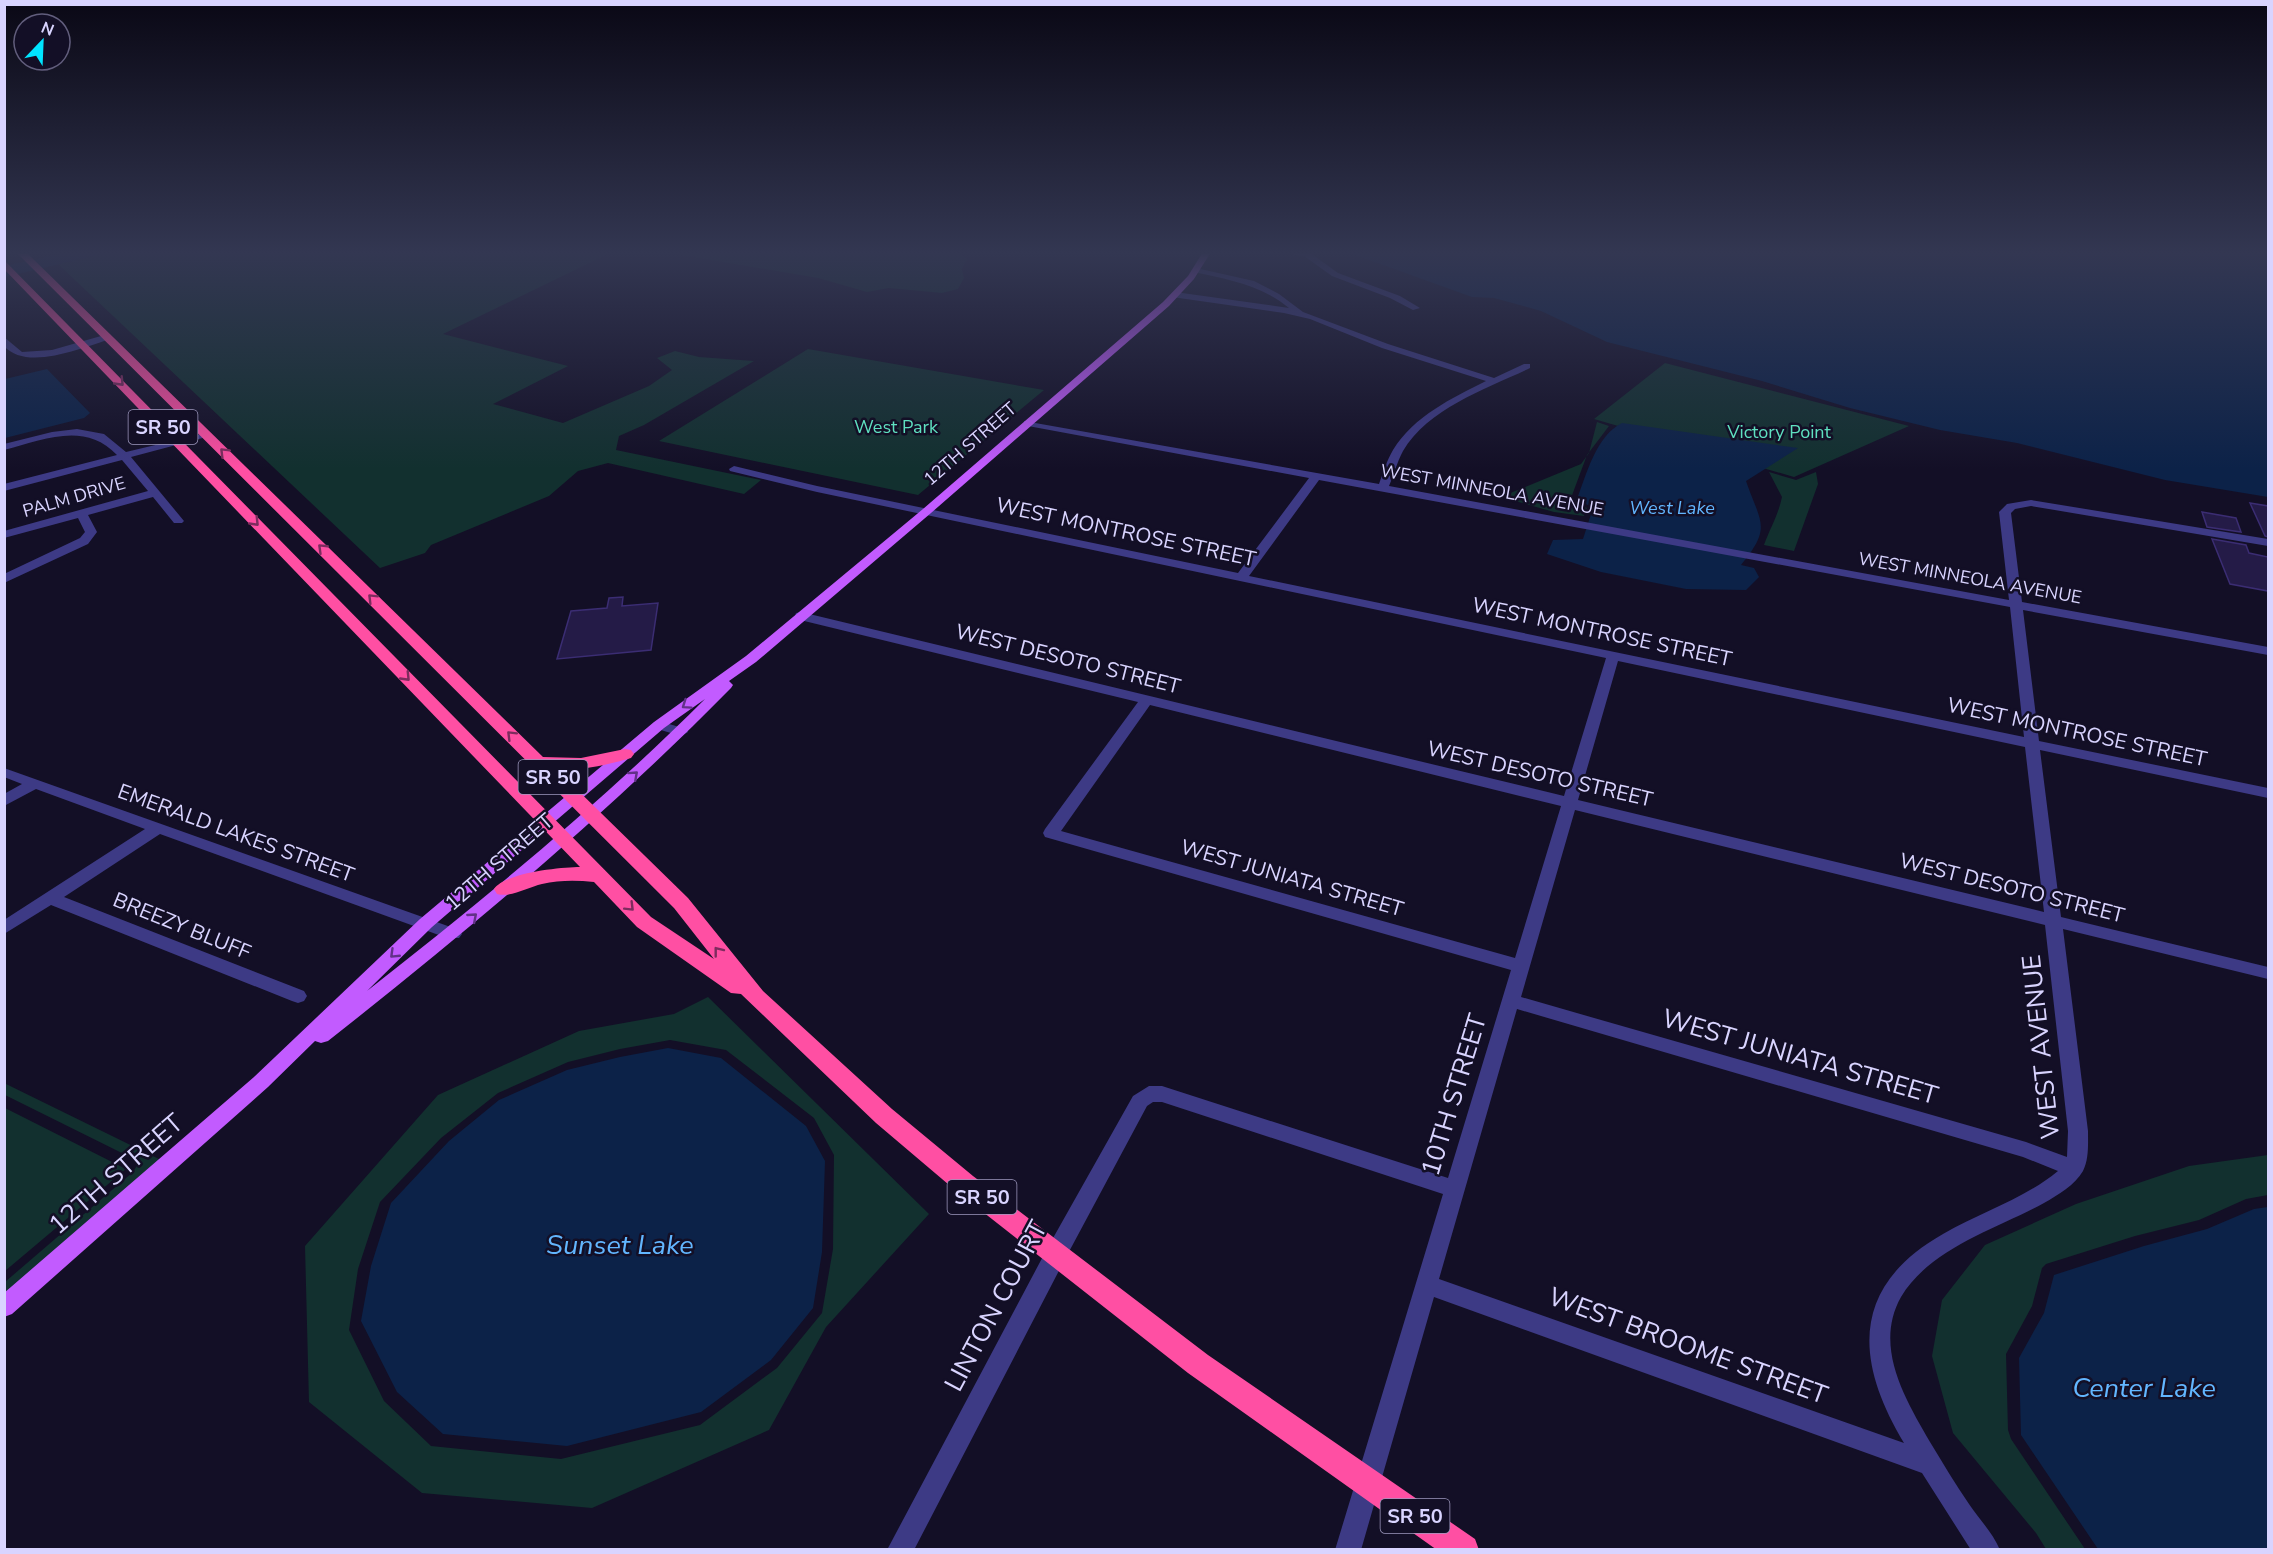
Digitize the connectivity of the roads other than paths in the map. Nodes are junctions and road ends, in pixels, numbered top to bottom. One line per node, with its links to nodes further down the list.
1 (64, 325): 7 (highway, SR 50)
2 (95, 325): 5 (highway, SR 50)
3 (1141, 325): 10 (main road, 12TH STREET)
4 (1333, 325): 9 (street)
5 (108, 337): 7 (street); 11 (highway, SR 50)
6 (4, 340): 7 (street)
7 (82, 343): 12 (highway, SR 50, one-way to 12)
8 (1527, 366): 9 (street)
9 (1495, 381): 18 (street)
10 (1028, 423): 16 (street, WEST MINNEOLA AVENUE); 20 (main road, 12TH STREET)
11 (206, 434): 12 (street); 37 (highway, SR 50, one-way to 11)
12 (178, 442): 14 (street); 45 (highway, SR 50, one-way to 45)
13 (4, 447): 14 (street)
14 (124, 457): 17 (street); 19 (street)
15 (734, 469): 20 (street, WEST MONTROSE STREET)
16 (1316, 476): 18 (street, WEST MINNEOLA AVENUE); 25 (street)
17 (4, 488)
18 (1383, 488): 27 (street, WEST MINNEOLA AVENUE)
19 (154, 493): 21 (street, PALM DRIVE); 22 (street)
20 (927, 511): 25 (street, WEST MONTROSE STREET); 28 (main road, 12TH STREET)
21 (82, 514): 23 (street, PALM DRIVE); 26 (street)
22 (178, 521)
23 (4, 535)
24 (2268, 542): 27 (street, WEST AVENUE)
25 (1241, 578): 30 (street, WEST MONTROSE STREET)
26 (4, 579)
27 (2015, 605): 29 (street, WEST MINNEOLA AVENUE); 35 (street, WEST AVENUE)
28 (801, 616): 31 (main road, 12TH STREET); 32 (street, WEST DESOTO STREET)
29 (2268, 651)
30 (1612, 656): 35 (street, WEST MONTROSE STREET); 43 (street, 10TH STREET)
31 (751, 659): 33 (main road, 12TH STREET, one-way to 33); 34 (main road, 12TH STREET)
32 (1147, 700): 43 (street, WEST DESOTO STREET); 55 (street, WEST JUNIATA STREET)
33 (659, 725): 34 (street); 36 (main road, 12TH STREET)
34 (681, 732): 44 (main road, 12TH STREET, one-way to 34)
35 (2032, 745): 40 (street, WEST MONTROSE STREET); 51 (street, WEST AVENUE)
36 (625, 754): 37 (highway); 41 (main road, 12TH STREET)
37 (537, 761): 41 (highway, SR 50)
38 (4, 772): 39 (street, EMERALD LAKES STREET)
39 (35, 783): 42 (street); 46 (street, EMERALD LAKES STREET)
40 (2268, 793)
41 (573, 797): 44 (highway, SR 50); 45 (main road, 12TH STREET)
42 (4, 801)
43 (1571, 802): 51 (street, WEST DESOTO STREET); 55 (street, 10TH STREET)
44 (590, 814): 47 (main road, 12TH STREET); 58 (highway, SR 50, one-way to 44)
45 (546, 821): 47 (highway, SR 50); 52 (main road, 12TH STREET)
46 (159, 827): 50 (street); 52 (street, EMERALD LAKES STREET)
47 (562, 838): 48 (highway, SR 50); 49 (main road, 12TH STREET)
48 (598, 876): 49 (highway); 58 (highway, SR 50, one-way to 58)
49 (504, 889): 54 (main road, 12TH STREET, one-way to 49)
50 (50, 898): 53 (street); 57 (street, BREEZY BLUFF)
51 (2052, 920): 56 (street, WEST DESOTO STREET); 61 (street, WEST AVENUE)
52 (426, 923): 54 (street, EMERALD LAKES STREET); 60 (main road, 12TH STREET, one-way to 60)
53 (4, 928)
54 (453, 933): 60 (main road, 12TH STREET)
55 (1521, 966): 59 (street, 10TH STREET)
56 (2268, 973)
57 (298, 996)
58 (754, 997): 63 (highway, SR 50)
59 (1510, 1000): 61 (street, WEST JUNIATA STREET); 62 (street, 10TH STREET)
60 (261, 1082): 65 (main road, 12TH STREET)
61 (2074, 1168): 66 (street)
62 (1454, 1189): 63 (street, LINTON COURT); 64 (street, 10TH STREET)
63 (1056, 1254): 67 (highway, SR 50); 68 (street, LINTON COURT)
64 (1426, 1284): 66 (street, WEST BROOME STREET); 67 (street, 10TH STREET)
65 (4, 1306)
66 (1929, 1464): 71 (street)
67 (1367, 1483): 69 (street, 10TH STREET); 70 (highway, SR 50)
68 (900, 1550)
69 (1348, 1550)
70 (1464, 1550)
71 (1987, 1550)

